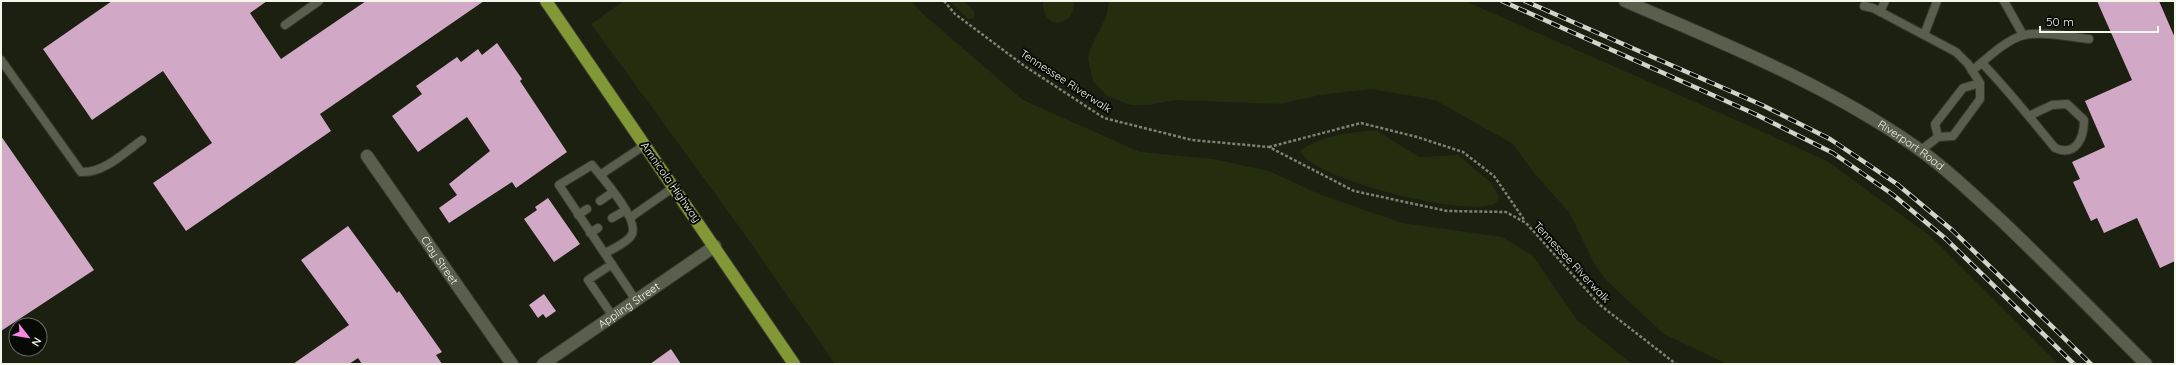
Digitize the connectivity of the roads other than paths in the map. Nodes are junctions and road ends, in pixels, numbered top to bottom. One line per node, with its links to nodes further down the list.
1 (319, 1): 9 (lane)
2 (546, 1): 20 (main road, Amnicola Highway)
3 (1625, 1): 21 (street, Riverport Road)
4 (1885, 1): 8 (lane)
5 (1937, 1): 10 (lane)
6 (2004, 1): 11 (lane)
7 (1864, 6): 8 (lane)
8 (1880, 12): 10 (lane)
9 (285, 26)
10 (1924, 35): 15 (lane)
11 (2023, 35): 12 (lane); 14 (lane)
12 (2089, 39)
13 (1, 60): 19 (lane)
14 (1982, 62): 15 (lane); 17 (lane)
15 (1972, 70): 16 (lane)
16 (1980, 83): 18 (lane); 18 (lane)
17 (2029, 116): 17 (lane)
18 (1938, 138): 21 (lane)
19 (142, 140)
20 (645, 145): 23 (lane); 24 (main road, Amnicola Highway)
21 (1920, 151): 41 (street, Riverport Road)
22 (367, 156): 39 (street, Clay Street)
23 (600, 175): 25 (lane); 29 (lane)
24 (674, 187): 28 (lane); 33 (main road, Amnicola Highway)
25 (613, 192): 26 (lane); 28 (lane)
26 (600, 201)
27 (587, 209): 29 (lane)
28 (628, 213): 30 (lane); 34 (lane)
29 (578, 215): 32 (lane)
30 (612, 218)
31 (598, 228): 32 (lane)
32 (590, 233): 34 (lane)
33 (714, 246): 36 (street, Appling Street); 38 (main road, Amnicola Highway)
34 (605, 254): 35 (lane)
35 (612, 264): 36 (lane); 37 (lane)
36 (636, 299): 37 (street, Appling Street)
37 (612, 315): 40 (street, Appling Street)
38 (791, 363)
39 (512, 364)
40 (543, 364)
41 (2146, 364)

